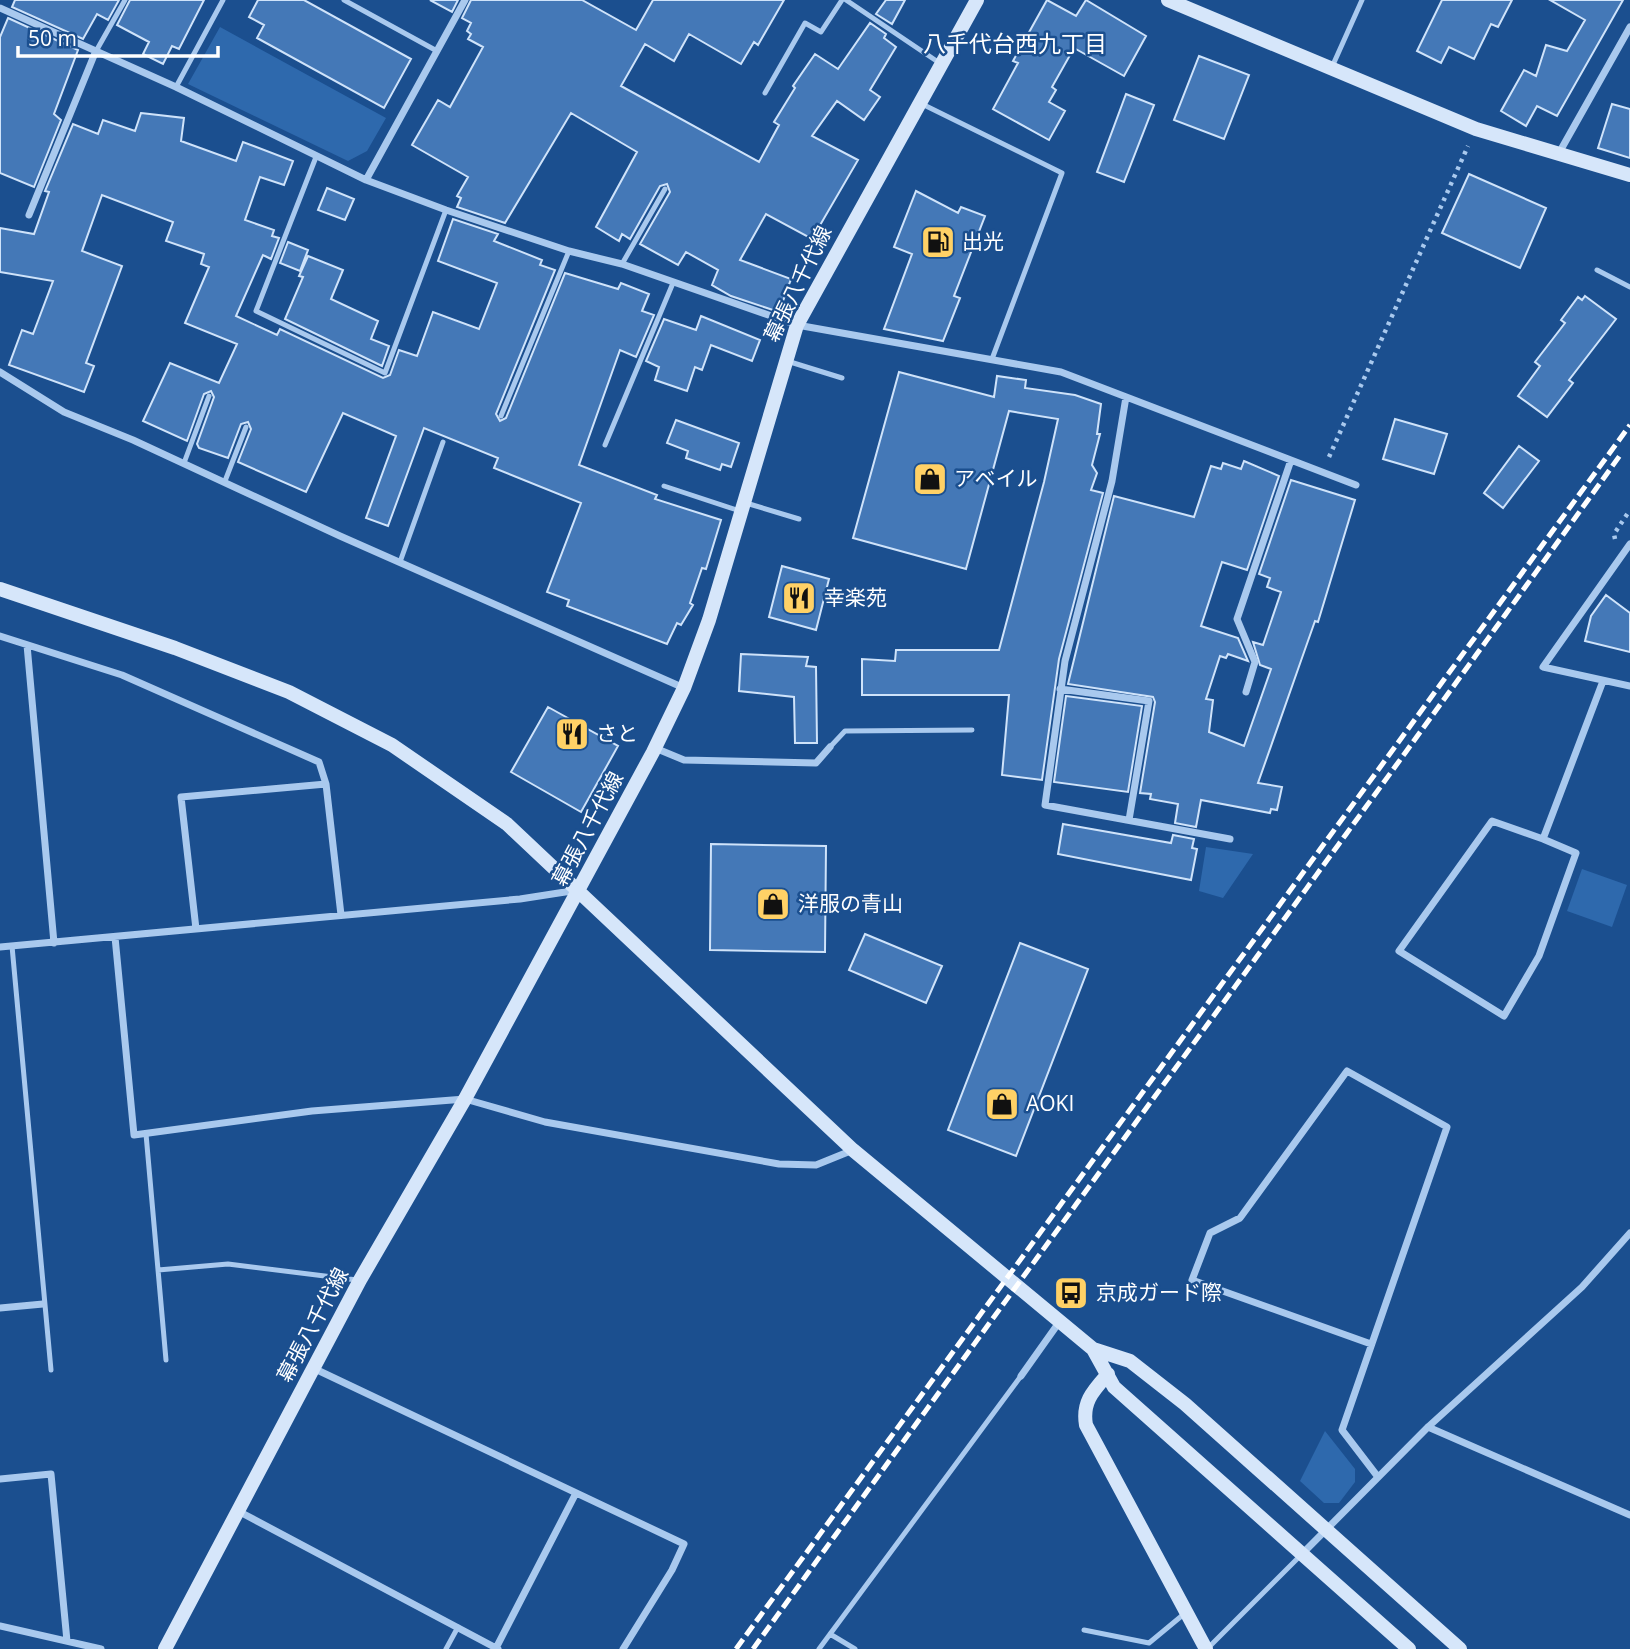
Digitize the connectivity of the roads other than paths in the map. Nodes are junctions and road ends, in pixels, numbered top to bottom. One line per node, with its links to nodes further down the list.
1 (125, 0): 12 (lane)
2 (223, 0): 15 (lane)
3 (344, 0): 11 (lane)
4 (465, 0): 11 (street)
5 (844, 0): 13 (lane); 16 (lane)
6 (977, 0): 13 (street, 幕張八千代線)
7 (1168, 0): 14 (street)
8 (1362, 0): 14 (lane)
9 (0, 8): 12 (street)
10 (1630, 27): 18 (street)
11 (437, 51): 21 (street)
12 (95, 53): 15 (street); 24 (street)
13 (941, 64): 17 (street, 幕張八千代線)
14 (1332, 67): 18 (street)
15 (176, 87): 19 (street)
16 (765, 93)
17 (919, 103): 30 (street, 幕張八千代線); 31 (lane)
18 (1559, 153): 20 (street)
19 (316, 157): 21 (street); 23 (lane)
20 (1630, 175)
21 (366, 180): 23 (street)
22 (666, 189): 26 (lane)
23 (446, 210): 25 (street)
24 (29, 215)
25 (569, 251): 26 (street); 37 (lane)
26 (622, 264): 28 (street)
27 (1597, 270): 29 (lane)
28 (673, 283): 30 (street); 40 (lane)
29 (1630, 287)
30 (797, 325): 31 (street); 32 (street, 幕張八千代線)
31 (992, 359): 36 (street)
32 (784, 360): 34 (lane); 46 (street, 幕張八千代線)
33 (0, 372): 42 (street)
34 (842, 378)
35 (209, 396): 42 (lane)
36 (1126, 397): 41 (street); 56 (street)
37 (501, 416)
38 (246, 427): 43 (lane)
39 (443, 442): 49 (lane)
40 (605, 445)
41 (1291, 460): 44 (street); 57 (street)
42 (184, 463): 43 (street)
43 (225, 481): 49 (street)
44 (1356, 485)
45 (664, 486): 46 (lane)
46 (742, 507): 47 (lane); 55 (street, 幕張八千代線)
47 (799, 519)
48 (1630, 544): 53 (street)
49 (400, 562): 55 (street)
50 (0, 589): 65 (street)
51 (0, 636): 52 (street)
52 (27, 645): 61 (street); 69 (street)
53 (1603, 681): 54 (street); 64 (street)
54 (1630, 687)
55 (684, 688): 60 (street, 幕張八千代線)
56 (1060, 689): 62 (street); 62 (street)
57 (1246, 692)
58 (972, 730): 59 (lane)
59 (830, 747): 60 (street)
60 (655, 748): 65 (street, 幕張八千代線)
61 (326, 784): 66 (street); 67 (street)
62 (1129, 820): 63 (street)
63 (1230, 839)
64 (1543, 839): 64 (street)
65 (578, 890): 66 (street); 72 (street, 幕張八千代線); 74 (street)
66 (341, 915): 67 (street)
67 (196, 929): 68 (street)
68 (115, 937): 69 (street); 73 (street)
69 (54, 943): 70 (street)
70 (12, 946): 71 (street); 78 (lane)
71 (0, 947)
72 (465, 1099): 73 (street); 74 (street); 77 (street, 幕張八千代線)
73 (146, 1134): 76 (lane)
74 (853, 1150): 80 (street)
75 (1630, 1233): 88 (street)
76 (158, 1270): 77 (lane); 83 (lane)
77 (360, 1280): 84 (street, 幕張八千代線)
78 (43, 1304): 79 (street); 85 (lane)
79 (0, 1308)
80 (1060, 1321): 82 (street); 87 (street)
81 (1371, 1344): 81 (street); 89 (street)
82 (1093, 1349): 86 (street); 94 (street)
83 (166, 1360)
84 (313, 1368): 91 (street); 92 (street, 幕張八千代線)
85 (51, 1370)
86 (1108, 1374): 95 (street); 96 (street)
87 (1021, 1376): 100 (lane)
88 (1428, 1427): 89 (street); 93 (street)
89 (1378, 1477): 94 (street)
90 (0, 1479): 101 (street)
91 (576, 1493): 102 (street); 106 (street)
92 (238, 1511): 98 (street); 104 (street, 幕張八千代線)
93 (1630, 1515)
94 (1325, 1530): 95 (street); 111 (street)
95 (1302, 1554): 109 (lane); 110 (street)
96 (1186, 1612): 99 (lane); 109 (street)
97 (0, 1626): 101 (street)
98 (457, 1627): 102 (street); 105 (lane)
99 (1084, 1630)
100 (830, 1634): 107 (lane); 108 (lane)
101 (66, 1641): 103 (street)
102 (497, 1648)
103 (101, 1649)
104 (165, 1649)
105 (446, 1649)
106 (623, 1649)
107 (819, 1649)
108 (855, 1649)
109 (1207, 1649)
110 (1409, 1649)
111 (1460, 1649)

